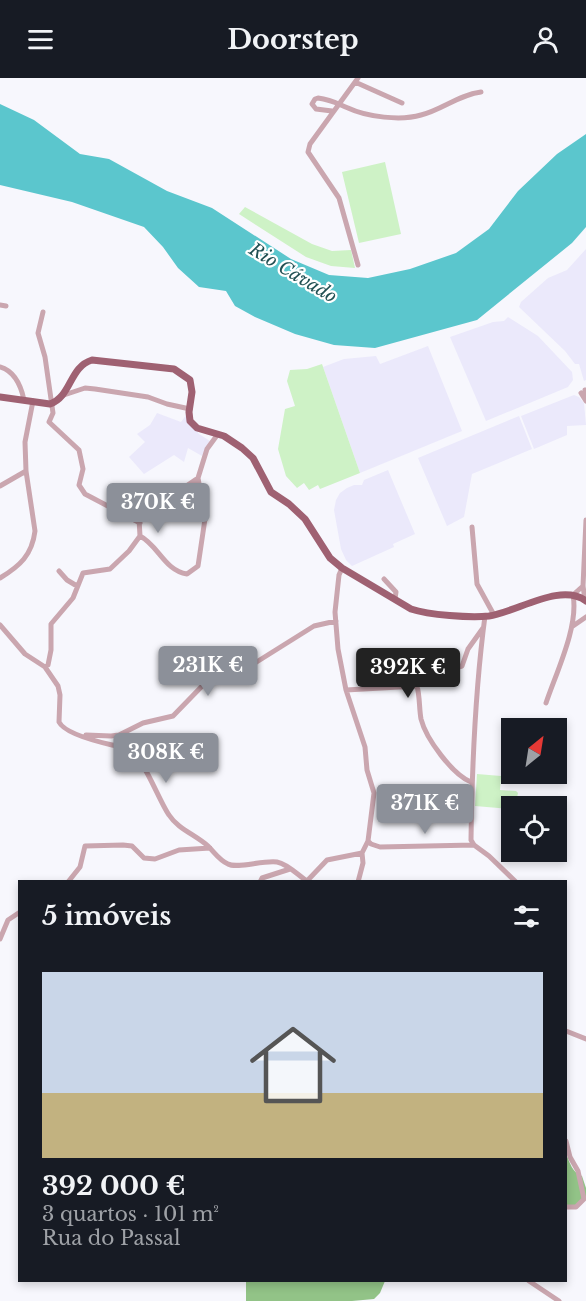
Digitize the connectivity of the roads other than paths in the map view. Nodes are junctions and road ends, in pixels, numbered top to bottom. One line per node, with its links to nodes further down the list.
1 (356, 80): 3 (street); 4 (street)
2 (481, 92): 3 (street)
3 (341, 103): 5 (street); 5 (street)
4 (402, 103)
5 (332, 111): 6 (street)
6 (358, 265)
7 (43, 312): 15 (street)
8 (0, 367): 12 (street)
9 (584, 393): 14 (street)
10 (64, 395): 15 (main road); 16 (street); 16 (main road)
11 (0, 397): 12 (main road)
12 (24, 400): 13 (main road)
13 (33, 401): 15 (main road); 18 (street)
14 (586, 401)
15 (50, 404): 22 (street)
16 (190, 409): 17 (main road)
17 (218, 434): 19 (street); 25 (main road)
18 (26, 471): 20 (street); 27 (street)
19 (198, 478): 22 (street); 24 (street)
20 (0, 486)
21 (586, 520): 30 (street)
22 (140, 523): 24 (street)
23 (472, 527): 35 (street)
24 (140, 536): 29 (street)
25 (342, 568): 32 (main road); 38 (street)
26 (59, 571): 29 (street)
27 (0, 578)
28 (384, 579): 32 (street)
29 (77, 586): 42 (street)
30 (584, 588): 31 (street); 33 (street)
31 (573, 595): 33 (main road); 34 (street); 35 (main road)
32 (394, 599): 36 (main road)
33 (585, 600)
34 (575, 606): 37 (street); 41 (street)
35 (494, 615): 36 (main road)
36 (485, 616): 40 (street)
37 (586, 617): 41 (street)
38 (336, 621): 44 (street); 46 (street)
39 (0, 625): 42 (street)
40 (484, 627): 43 (street); 47 (street)
41 (572, 627): 45 (street)
42 (45, 667): 46 (street)
43 (417, 686): 44 (street); 47 (street)
44 (346, 690): 48 (street)
45 (546, 704)
46 (78, 735): 50 (street)
47 (471, 782): 49 (street)
48 (368, 841): 49 (street); 51 (street)
49 (474, 845): 58 (street)
50 (210, 848): 52 (street); 53 (street)
51 (362, 853): 56 (street); 57 (street)
52 (290, 869): 54 (street); 55 (street)
53 (70, 880)
54 (260, 880)
55 (304, 880)
56 (309, 880)
57 (358, 880)
58 (514, 880)
59 (18, 913): 60 (street)
60 (0, 939)
61 (567, 1031): 62 (street)
62 (586, 1039)
63 (567, 1146): 64 (street)
64 (578, 1171): 65 (street); 66 (street)
65 (586, 1172)
66 (567, 1207)
67 (530, 1282): 68 (street)
68 (559, 1301)

